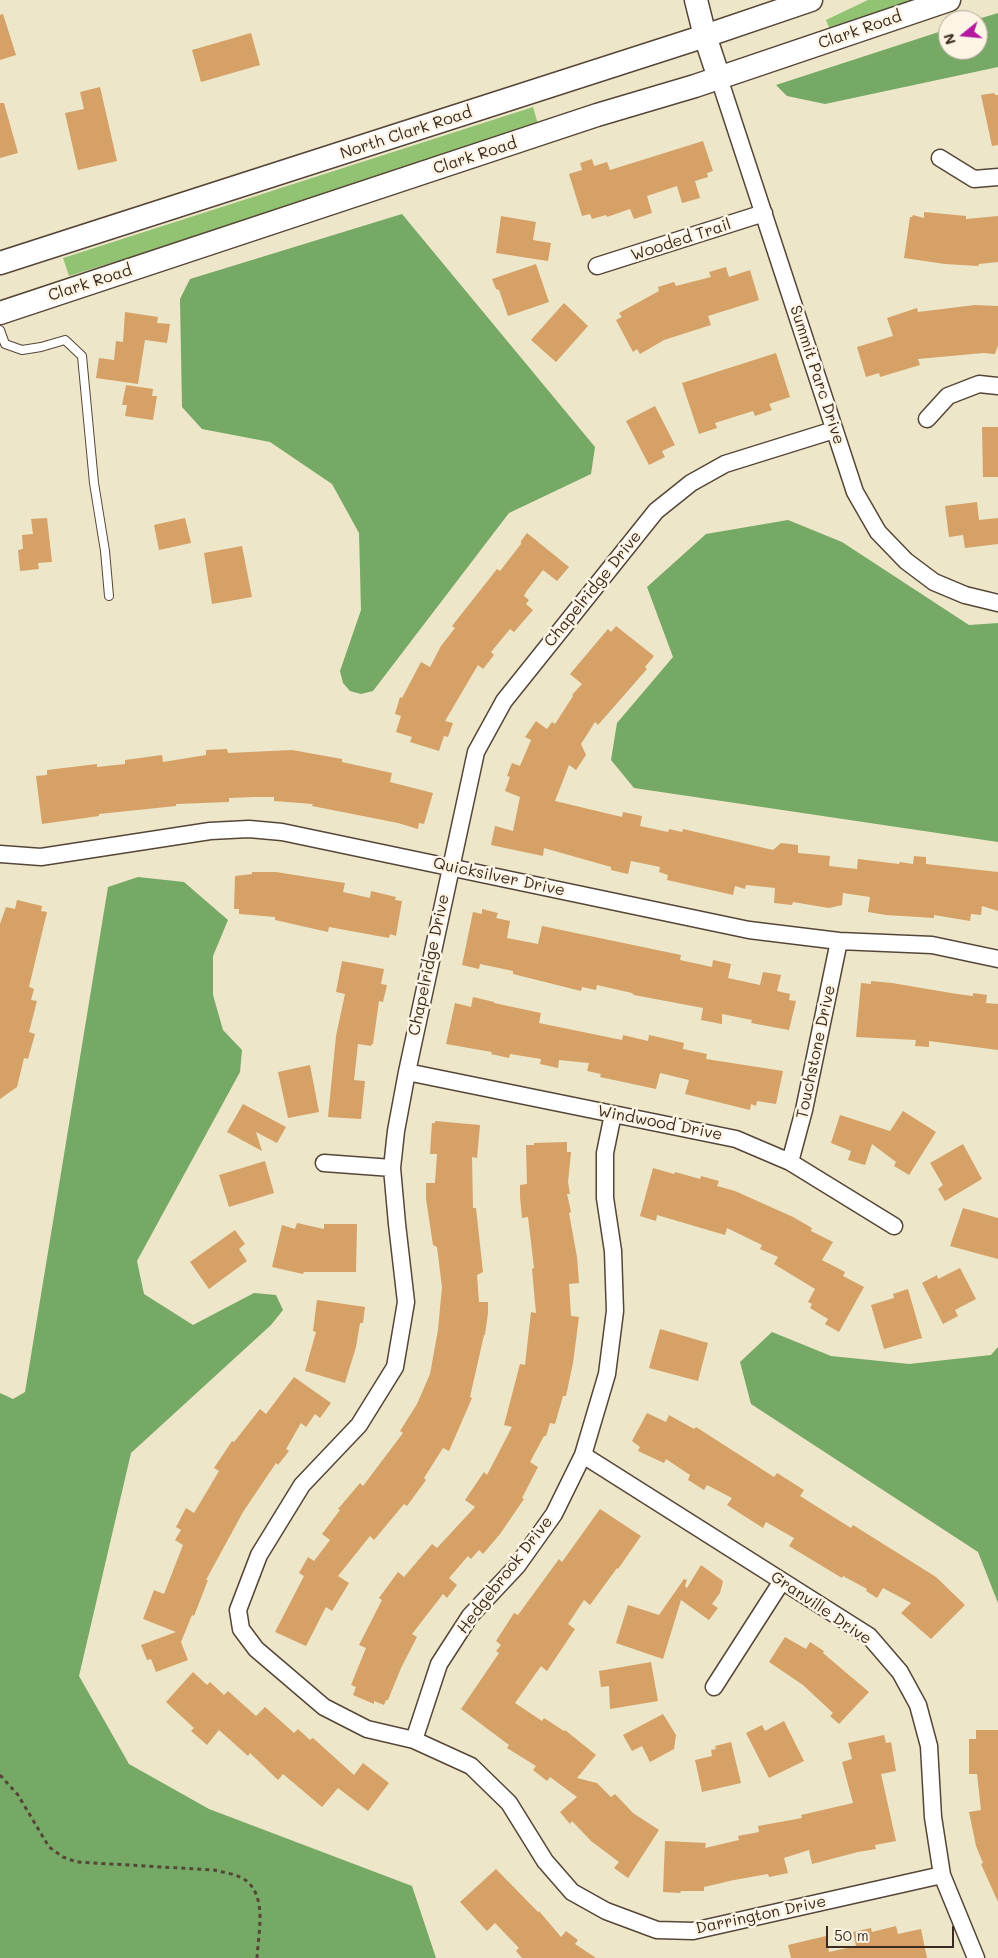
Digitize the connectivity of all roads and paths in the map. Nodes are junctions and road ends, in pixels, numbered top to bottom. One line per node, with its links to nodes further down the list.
1 (696, 0): 4 (main road)
2 (811, 0): 4 (main road, North Clark Road)
3 (950, 0): 5 (main road, Clark Road)
4 (705, 36): 5 (main road); 9 (main road, North Clark Road)
5 (719, 78): 8 (street, Summit Parc Drive); 11 (main road, Clark Road)
6 (940, 158): 7 (street)
7 (998, 177)
8 (764, 213): 10 (street, Wooded Trail); 15 (street, Summit Parc Drive)
9 (0, 264)
10 (597, 266)
11 (0, 313)
12 (0, 330): 16 (lane)
13 (998, 386): 14 (street)
14 (927, 419)
15 (834, 430): 17 (street, Summit Parc Drive); 19 (street, Chapelridge Drive)
16 (109, 596)
17 (998, 603)
18 (0, 854): 19 (street, Quicksilver Drive)
19 (450, 867): 20 (street, Quicksilver Drive); 22 (street, Chapelridge Drive)
20 (838, 941): 21 (street, Quicksilver Drive); 24 (street, Touchstone Drive)
21 (998, 958)
22 (407, 1072): 23 (street, Windwood Drive); 26 (street, Chapelridge Drive)
23 (613, 1114): 24 (street, Windwood Drive); 28 (street, Hedgebrook Drive)
24 (790, 1162): 27 (street, Windwood Drive)
25 (324, 1163): 26 (street)
26 (392, 1168): 30 (street, Chapelridge Drive)
27 (894, 1226)
28 (583, 1456): 29 (street, Granville Drive); 32 (street, Hedgebrook Drive)
29 (782, 1581): 31 (street); 34 (street, Granville Drive)
30 (241, 1629): 32 (street, Darrington Drive)
31 (714, 1687)
32 (414, 1740): 34 (street, Darrington Drive)
33 (0, 1774): 35 (path)
34 (942, 1875): 36 (street, Granville Drive)
35 (257, 1958)
36 (976, 1958)

